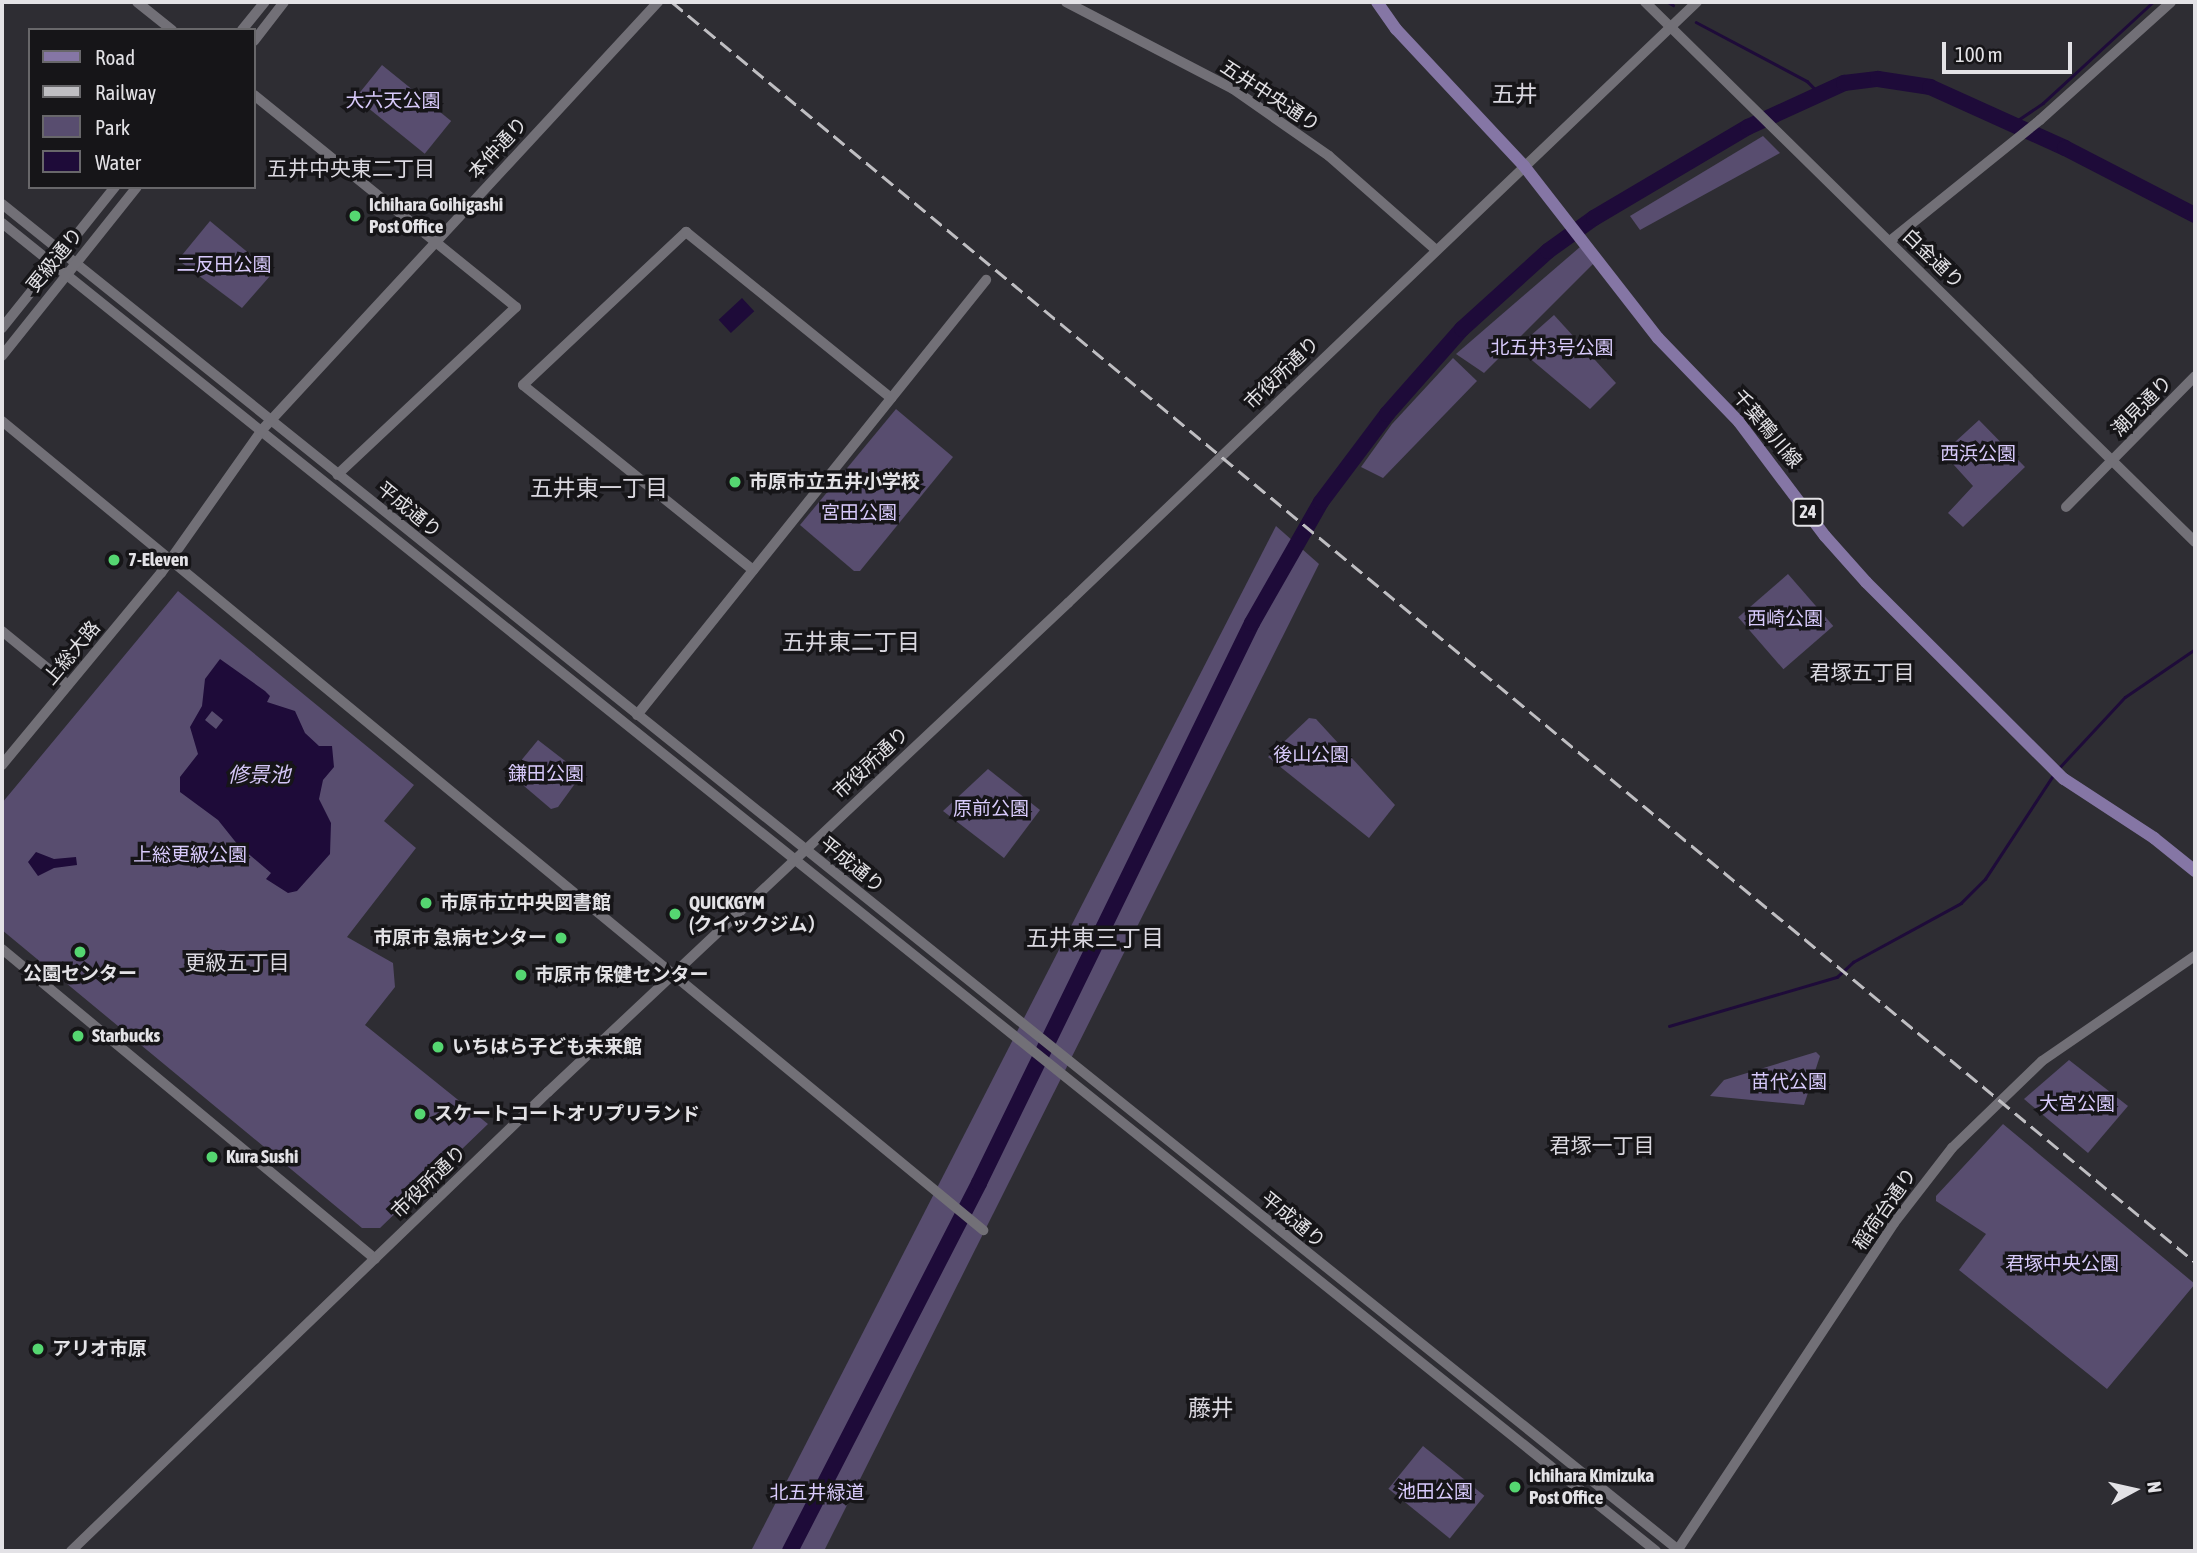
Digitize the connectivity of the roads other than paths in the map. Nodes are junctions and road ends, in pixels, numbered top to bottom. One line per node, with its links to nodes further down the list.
1 (137, 2): 11 (street)
2 (265, 2): 12 (street)
3 (284, 2): 13 (street)
4 (658, 2): 20 (street, 本仲通り)
5 (1066, 2): 22 (street, 五井中央通り)
6 (1377, 2): 15 (main road, 千葉鴨川線 / 24)
7 (1644, 2): 10 (street, 白金通り)
8 (1697, 2): 10 (street, 市役所通り)
9 (2171, 2): 21 (street)
10 (1670, 27): 15 (street, 市役所通り); 21 (street, 白金通り)
11 (170, 28)
12 (244, 28)
13 (256, 38)
14 (256, 97): 20 (street)
15 (1524, 166): 22 (street, 市役所通り); 47 (main road, 千葉鴨川線 / 24)
16 (114, 189): 23 (street, 更級通り)
17 (135, 189): 24 (street, 更級通り)
18 (2, 204): 23 (street, 平成通り)
19 (2, 223): 25 (street, 平成通り)
20 (436, 241): 32 (street, 本仲通り); 36 (street)
21 (1890, 241): 35 (street, 白金通り)
22 (1435, 249): 45 (street, 市役所通り)
23 (63, 253): 24 (street, 平成通り); 25 (street, 更級通り)
24 (76, 263): 26 (street, 更級通り); 32 (street, 平成通り)
25 (54, 264): 26 (street, 平成通り); 28 (street, 更級通り)
26 (67, 274): 29 (street, 更級通り); 34 (street, 平成通り)
27 (986, 279): 31 (street)
28 (2, 328)
29 (2, 356)
30 (2195, 376): 35 (street, 潮見通り)
31 (891, 398): 40 (street); 40 (street)
32 (275, 416): 34 (street, 本仲通り); 36 (street, 平成通り)
33 (2, 421): 39 (street)
34 (261, 431): 39 (street, 上総大路); 46 (street, 平成通り)
35 (2113, 460): 37 (street, 潮見通り); 38 (street, 白金通り)
36 (337, 475): 43 (street, 平成通り)
37 (2066, 507)
38 (2195, 542)
39 (169, 562): 42 (street, 上総大路); 50 (street)
40 (753, 570): 43 (street)
41 (2, 631): 42 (street)
42 (68, 685): 44 (street, 上総大路)
43 (637, 715): 45 (street, 平成通り)
44 (2, 765)
45 (806, 850): 46 (street, 市役所通り); 55 (street, 平成通り)
46 (795, 861): 50 (street, 市役所通り); 54 (street, 平成通り)
47 (2195, 871)
48 (2, 949): 52 (street)
49 (2195, 956): 55 (street, 稲荷台通り)
50 (673, 975): 51 (street); 52 (street, 市役所通り)
51 (983, 1230)
52 (375, 1259): 53 (street, 市役所通り)
53 (71, 1551)
54 (1656, 1551)
55 (1678, 1551)

